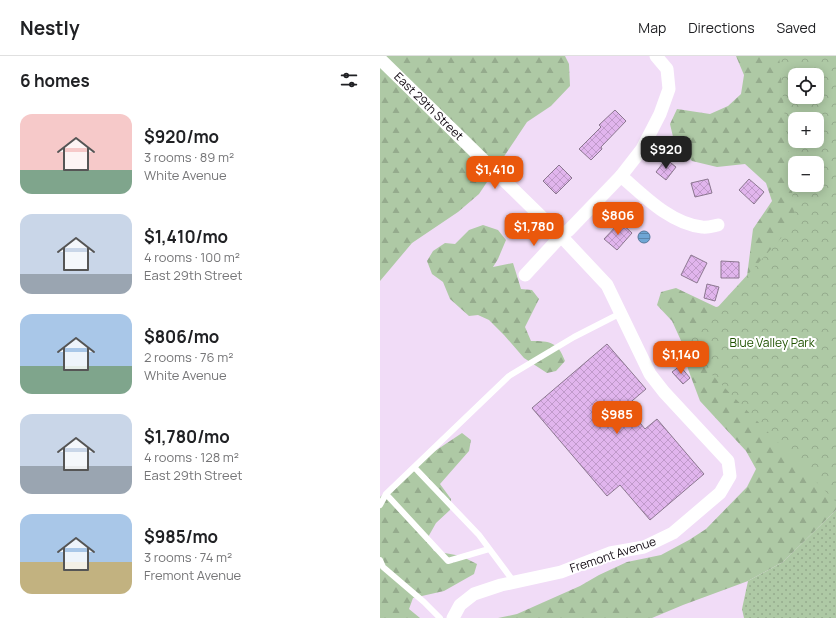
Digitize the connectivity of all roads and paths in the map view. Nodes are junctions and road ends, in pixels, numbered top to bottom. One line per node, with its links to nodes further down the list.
1 (656, 56): 3 (street)
2 (380, 59): 5 (street, East 29th Street)
3 (621, 176): 4 (street); 5 (street)
4 (718, 225)
5 (561, 236): 6 (street); 7 (street, East 29th Street)
6 (525, 275)
7 (621, 313): 8 (lane); 13 (street, Fremont Avenue)
8 (414, 467): 9 (lane); 11 (lane)
9 (386, 494): 10 (lane); 11 (lane)
10 (380, 505)
11 (490, 549): 13 (lane)
12 (380, 560): 14 (lane)
13 (514, 582): 15 (street, Fremont Avenue)
14 (440, 618)
15 (453, 618)

